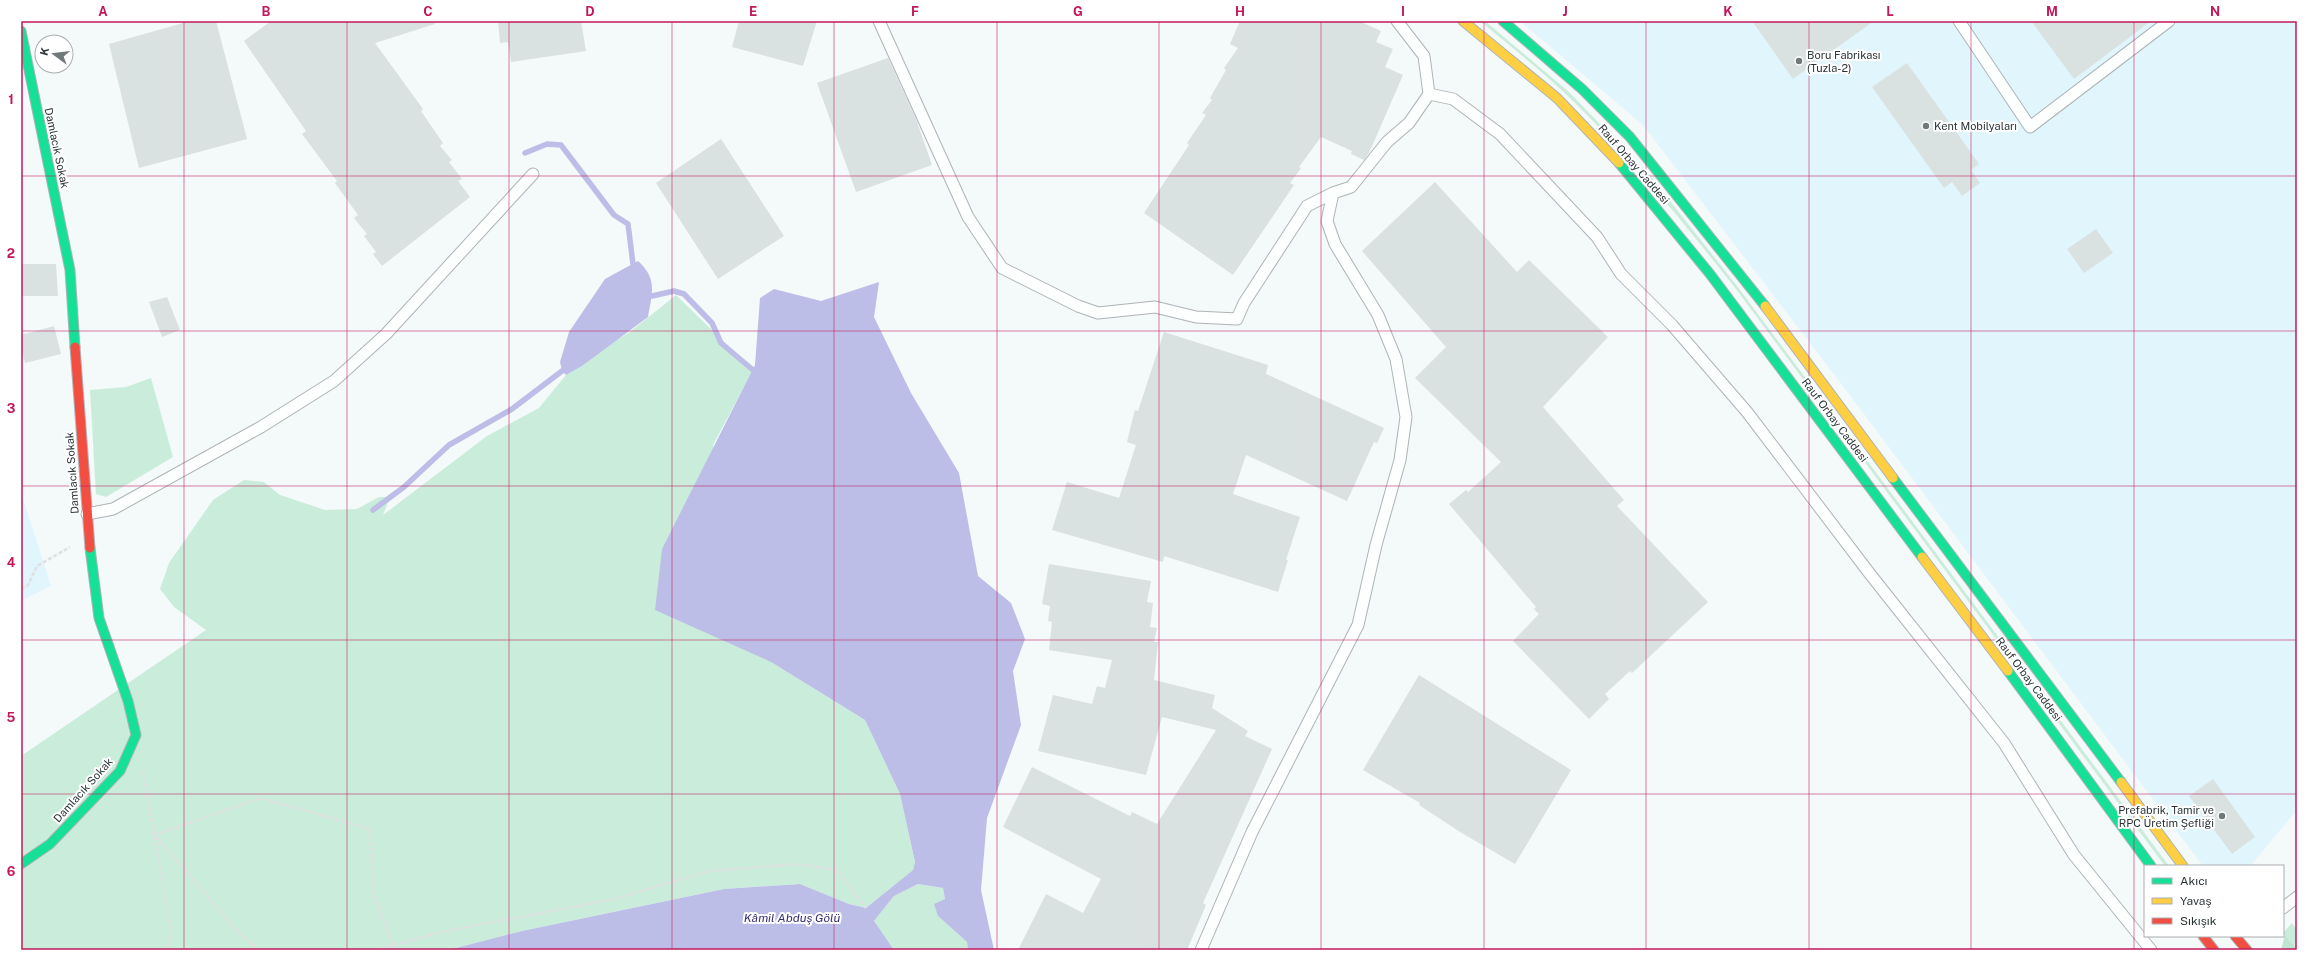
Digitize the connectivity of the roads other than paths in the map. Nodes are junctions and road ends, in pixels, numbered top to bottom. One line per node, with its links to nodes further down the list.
1 (879, 21): 10 (lane)
2 (1397, 21): 8 (lane)
3 (1463, 21): 13 (main road, Rauf Orbay Caddesi)
4 (1503, 21): 14 (main road, Rauf Orbay Caddesi)
5 (1959, 21): 6 (lane)
6 (2168, 21)
7 (21, 31): 11 (main road, Damlacık Sokak)
8 (1429, 94): 10 (lane); 20 (lane)
9 (533, 174): 11 (lane)
10 (1332, 193): 19 (lane)
11 (87, 514): 12 (main road, Damlacık Sokak)
12 (21, 864)
13 (2150, 865)
14 (2182, 865)
15 (2297, 897): 16 (lane)
16 (2284, 907)
17 (2204, 937): 21 (main road)
18 (2239, 937): 22 (main road)
19 (1201, 950)
20 (2151, 950)
21 (2214, 950)
22 (2247, 950)

